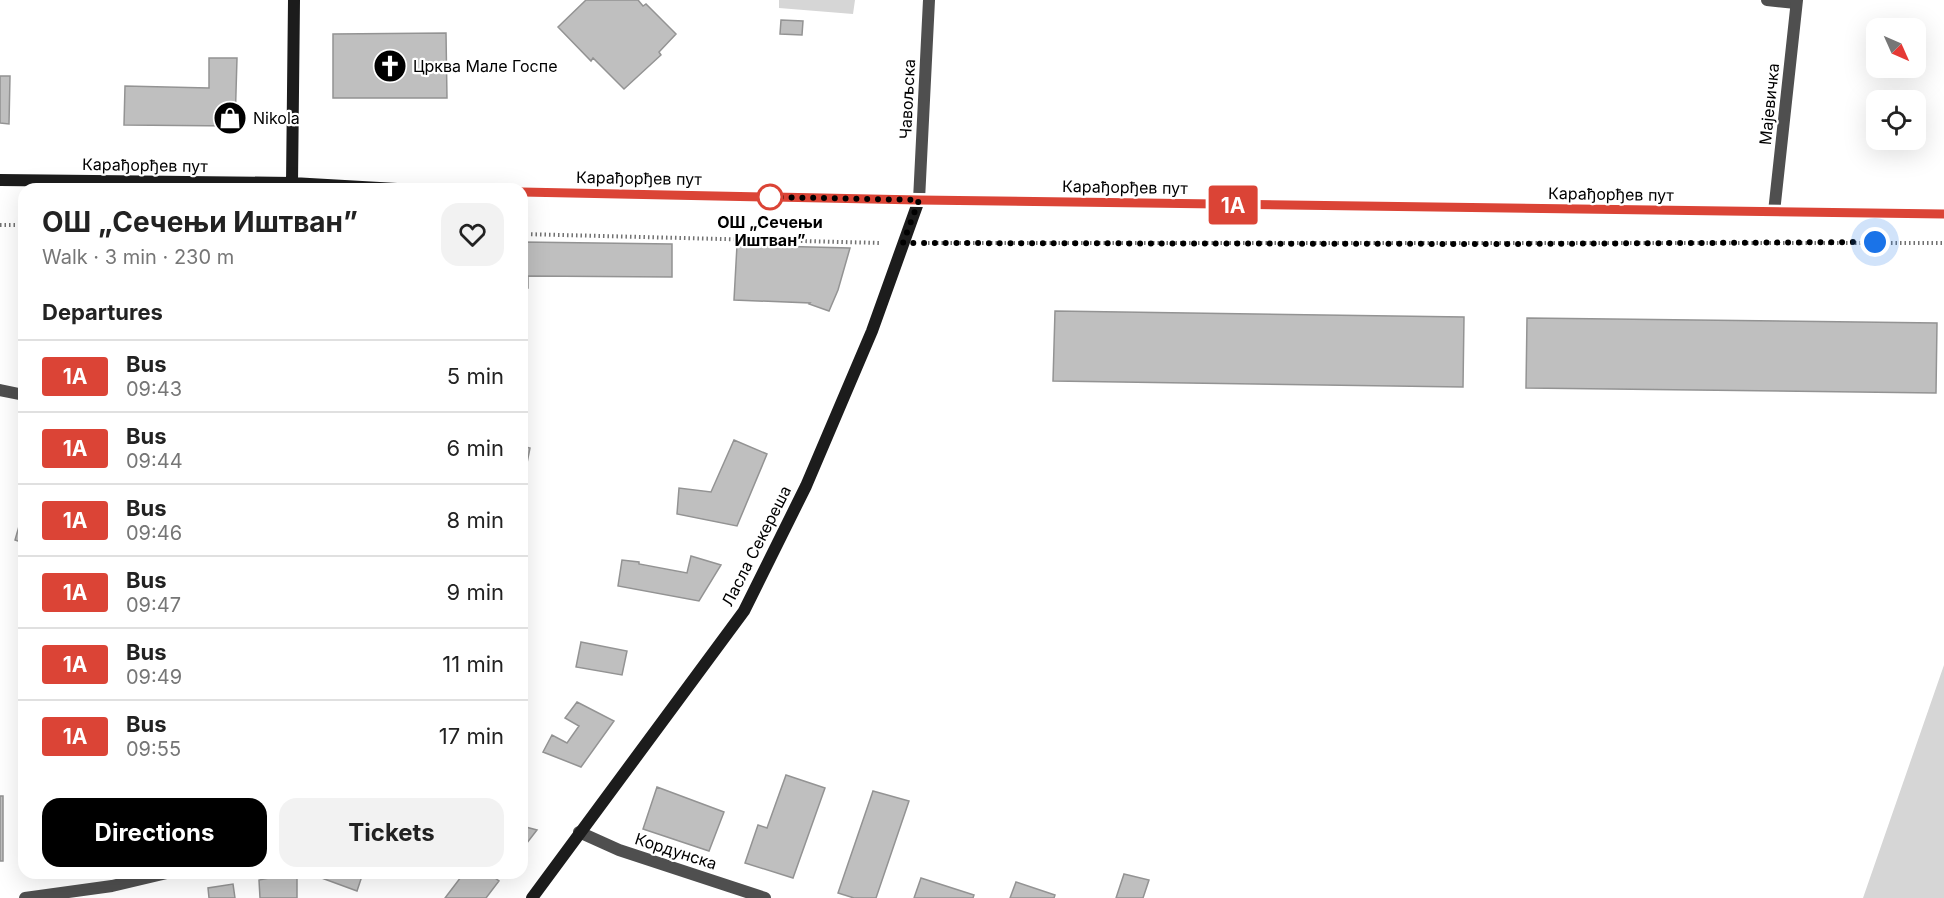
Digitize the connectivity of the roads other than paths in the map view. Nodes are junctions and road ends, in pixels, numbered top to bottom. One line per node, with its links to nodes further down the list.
1 (294, 0): 6 (main road)
2 (929, 0): 8 (street, Чавољска)
3 (1767, 0): 4 (street)
4 (1796, 1): 9 (street, Мајевичка)
5 (0, 180): 6 (main road, Карађорђев пут)
6 (292, 183)
7 (528, 192): 8 (main road, Карађорђев пут)
8 (919, 200): 9 (main road, Карађорђев пут); 13 (main road, Ласла Секереша)
9 (1774, 212): 10 (main road, Карађорђев пут)
10 (1944, 214)
11 (0, 390): 12 (street)
12 (18, 394)
13 (579, 832): 17 (main road, Ласла Секереша); 18 (street, Кордунска)
14 (150, 879): 15 (street)
15 (113, 892): 16 (street)
16 (25, 898)
17 (532, 898)
18 (765, 898)

